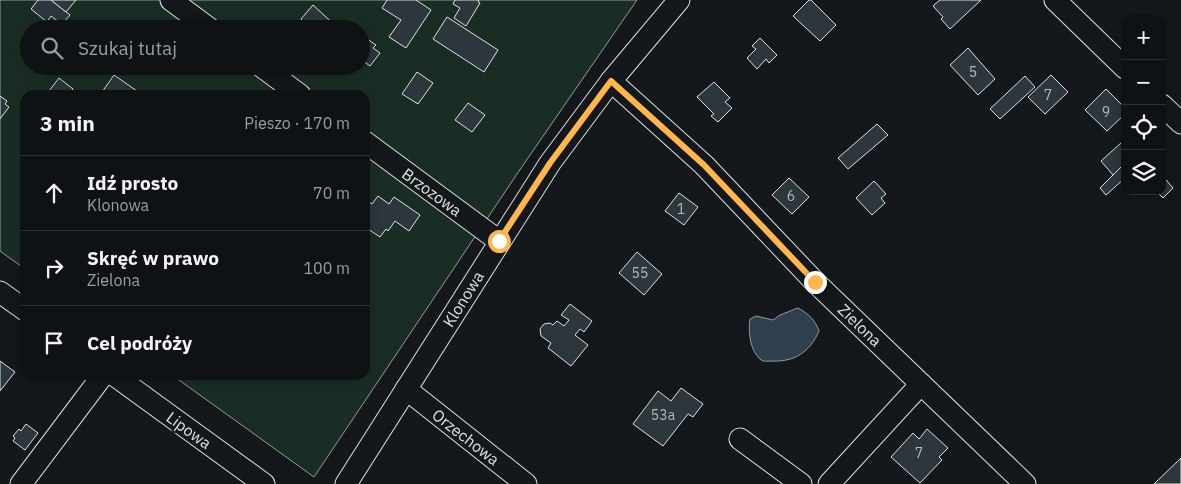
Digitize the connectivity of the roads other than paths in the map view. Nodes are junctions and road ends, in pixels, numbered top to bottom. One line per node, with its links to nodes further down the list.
1 (171, 0): 4 (street)
2 (679, 0): 7 (street, Klonowa)
3 (1055, 0): 5 (street)
4 (198, 20)
5 (1121, 64)
6 (273, 75): 8 (street)
7 (611, 81): 12 (street, Klonowa); 17 (street, Zielona)
8 (293, 90)
9 (1166, 109): 10 (street)
10 (1181, 123)
11 (370, 146): 12 (street, Brzozowa)
12 (499, 241): 18 (street, Klonowa)
13 (0, 292): 14 (street)
14 (20, 306)
15 (99, 380): 20 (street)
16 (121, 380): 21 (street, Lipowa)
17 (921, 384): 25 (street); 26 (street, Zielona)
18 (406, 389): 22 (street, Klonowa); 23 (street, Orzechowa)
19 (740, 439): 24 (street)
20 (21, 484)
21 (264, 484)
22 (346, 484)
23 (526, 484)
24 (801, 484)
25 (829, 484)
26 (1025, 484)

